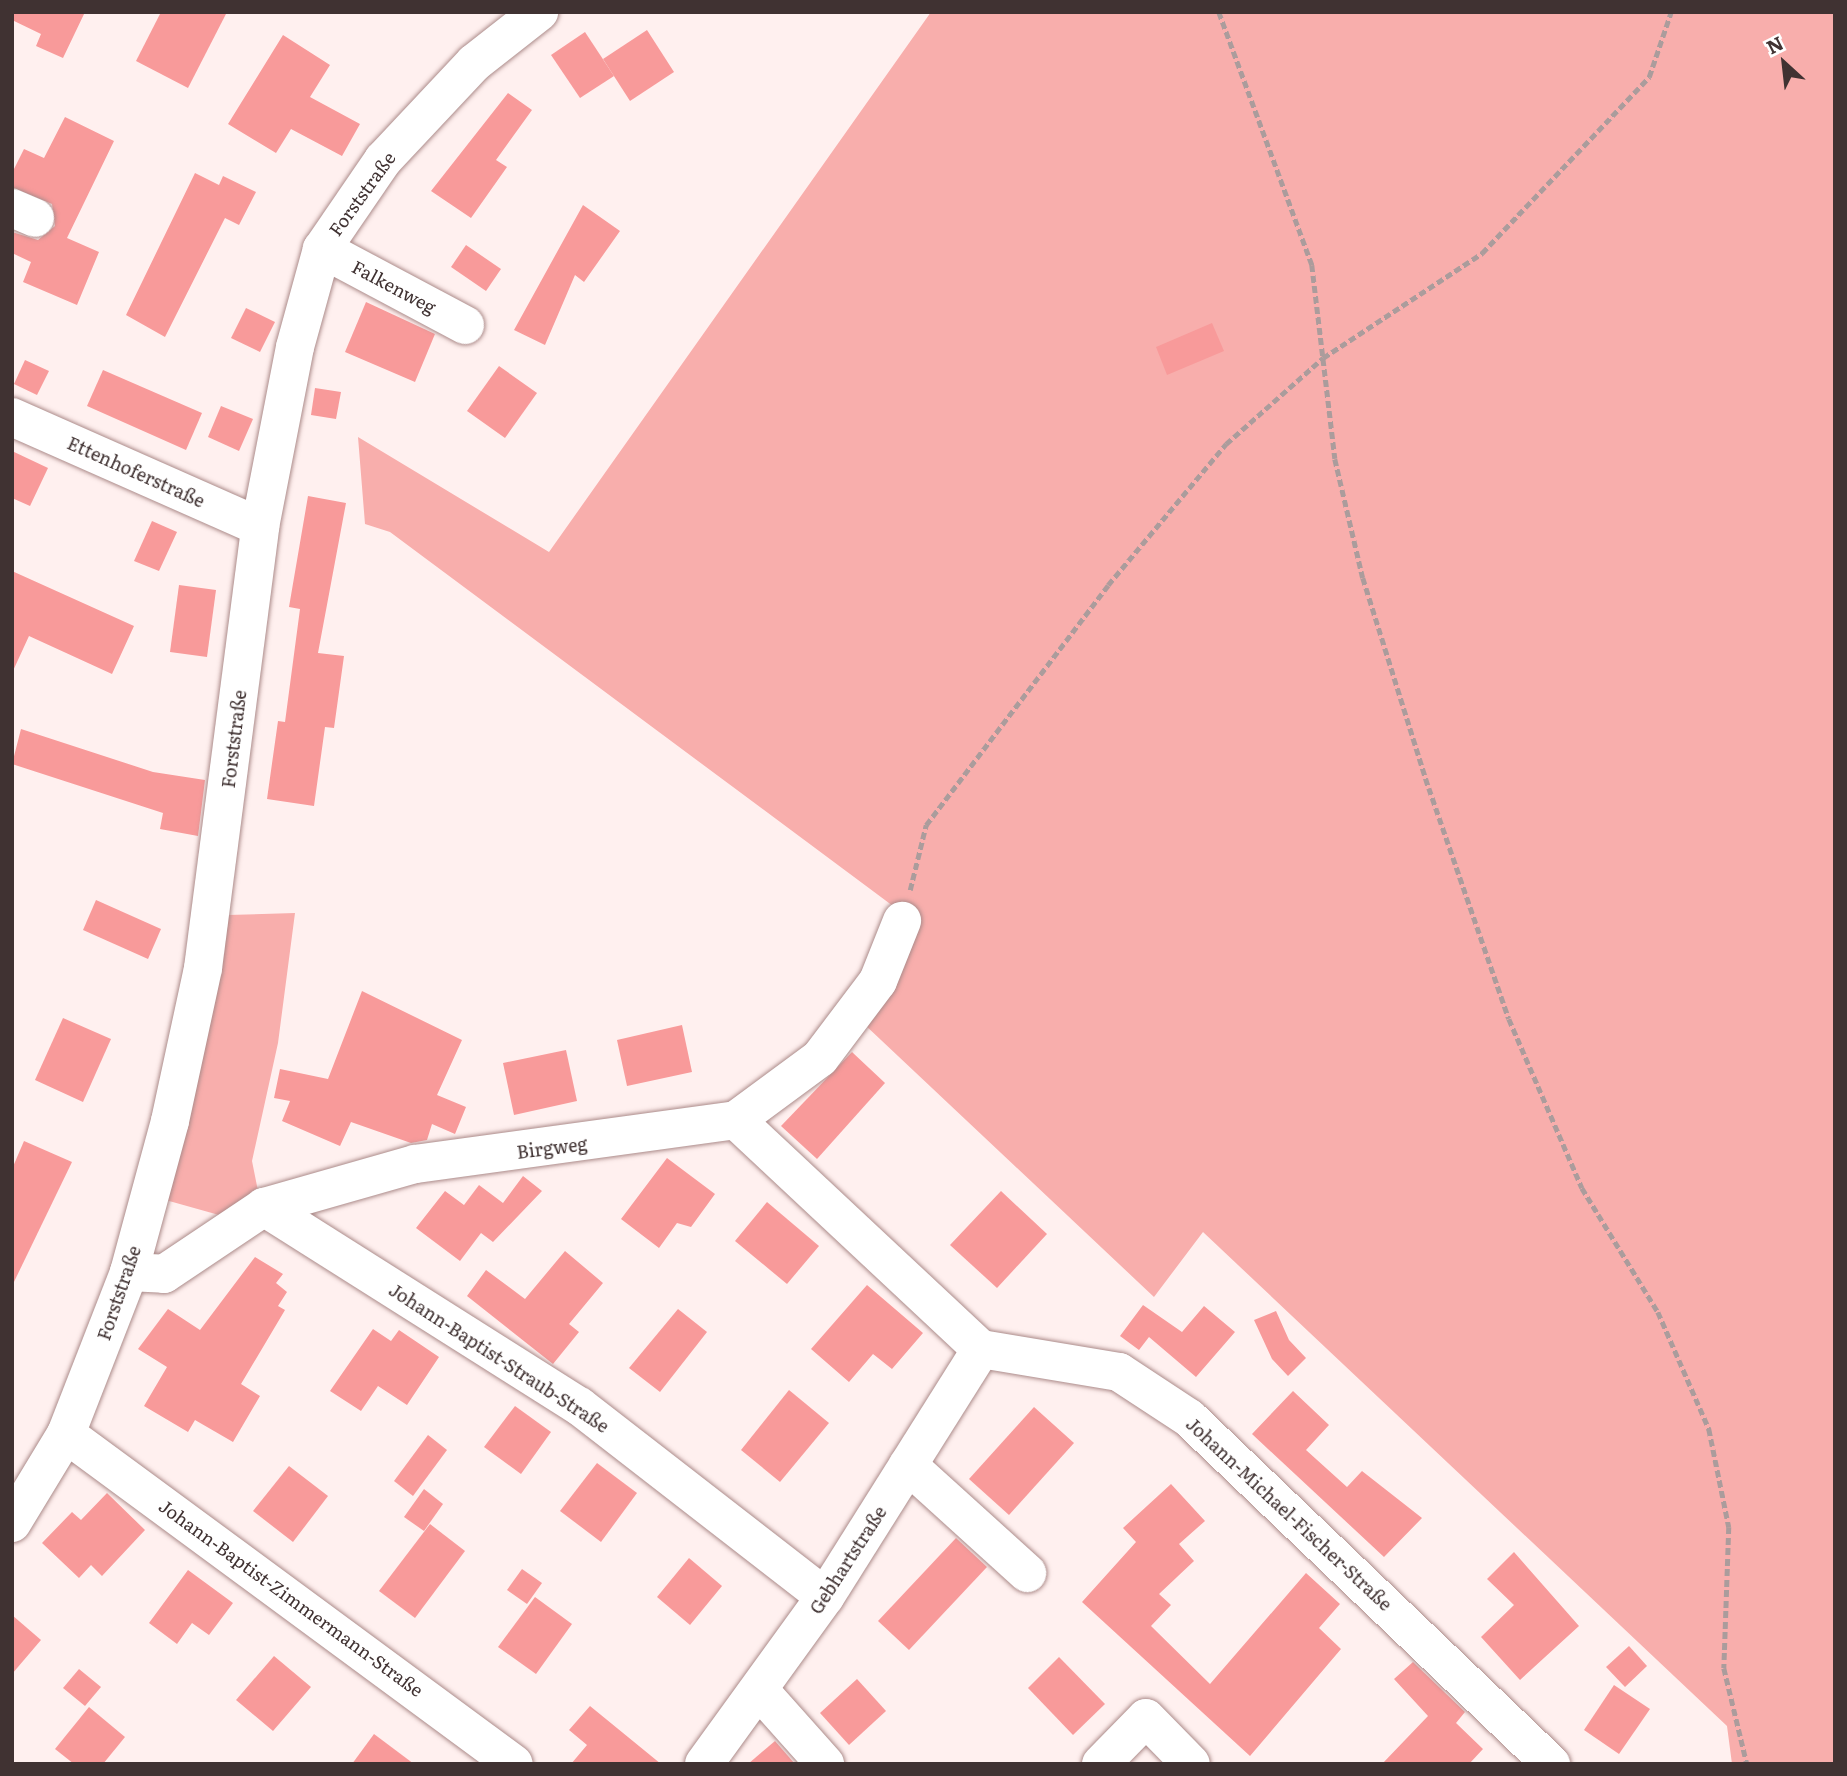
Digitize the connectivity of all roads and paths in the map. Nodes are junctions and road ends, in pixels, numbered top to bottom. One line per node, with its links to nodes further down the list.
1 (539, 12): 4 (street, Forststraße)
2 (1219, 12): 6 (path)
3 (1671, 12): 6 (path)
4 (322, 249): 5 (street, Falkenweg); 8 (street, Forststraße)
5 (465, 325)
6 (1323, 358): 9 (path); 27 (path)
7 (12, 417): 8 (street, Ettenhoferstraße)
8 (260, 527): 12 (street, Forststraße)
9 (902, 921): 10 (street, Birgweg)
10 (736, 1120): 11 (street, Birgweg); 13 (street)
11 (264, 1207): 12 (street, Birgweg); 19 (street, Johann-Baptist-Straub-Straße)
12 (129, 1272): 14 (street, Forststraße)
13 (981, 1349): 15 (street, Gebhartstraße); 26 (street, Johann-Michael-Fischer-Straße)
14 (66, 1434): 16 (street, Forststraße); 21 (street, Johann-Baptist-Zimmermann-Straße)
15 (908, 1465): 18 (street); 19 (street, Gebhartstraße)
16 (24, 1478): 17 (street, Forststraße)
17 (12, 1523)
18 (1027, 1573)
19 (825, 1597): 20 (street, Gebhartstraße)
20 (760, 1691): 22 (street, Gebhartstraße); 23 (street)
21 (514, 1764)
22 (704, 1764)
23 (825, 1764)
24 (1101, 1764): 25 (street)
25 (1191, 1764)
26 (1550, 1764)
27 (1747, 1764)

